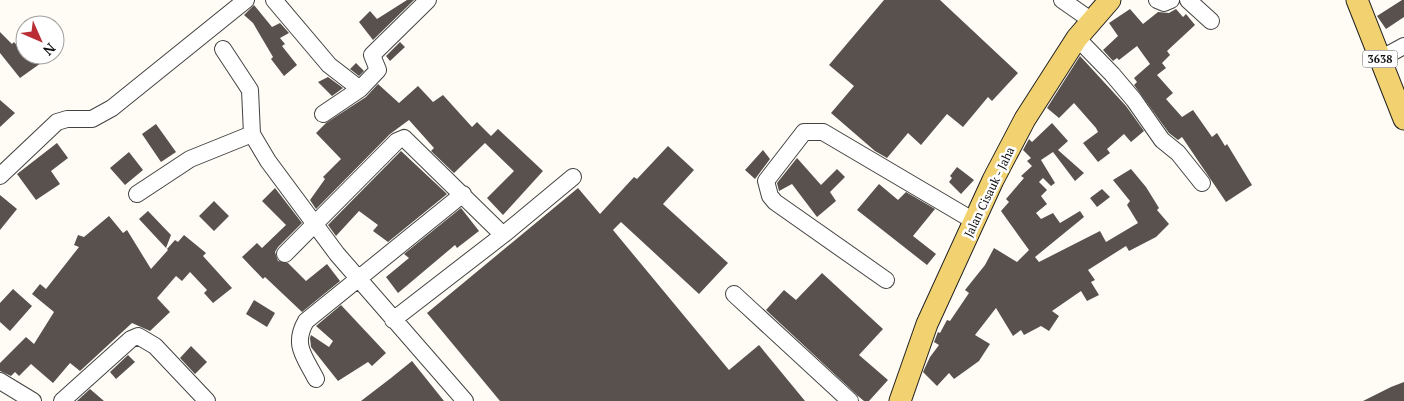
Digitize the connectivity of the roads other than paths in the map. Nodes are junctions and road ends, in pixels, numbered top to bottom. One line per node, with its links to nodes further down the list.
1 (246, 0): 20 (street)
2 (274, 0): 16 (street)
3 (428, 0): 16 (street)
4 (1062, 0): 10 (street)
5 (1110, 0): 10 (main road, Jalan Cisauk - Jaha)
6 (1157, 0): 7 (street)
7 (1171, 0)
8 (1188, 0): 11 (street)
9 (1357, 0): 15 (main road, 3638)
10 (1092, 21): 12 (main road, Jalan Cisauk - Jaha)
11 (1211, 21)
12 (1077, 38): 22 (street); 25 (main road, Jalan Cisauk - Jaha)
13 (1404, 46): 15 (street)
14 (223, 49): 19 (street)
15 (1380, 59): 18 (main road, 3638)
16 (360, 89): 17 (street)
17 (323, 114)
18 (1404, 119)
19 (252, 134): 23 (street); 26 (street)
20 (0, 176)
21 (573, 177): 27 (street)
22 (1202, 183)
23 (137, 194)
24 (463, 194): 26 (street); 27 (street); 29 (street)
25 (974, 220): 30 (street); 40 (main road, Jalan Cisauk - Jaha)
26 (313, 224): 28 (street); 29 (street)
27 (503, 235): 32 (street)
28 (285, 254)
29 (360, 280): 32 (street); 33 (street)
30 (886, 280)
31 (734, 294): 39 (street)
32 (393, 320): 38 (street)
33 (316, 379)
34 (0, 381): 35 (street)
35 (33, 401)
36 (62, 401): 37 (street)
37 (207, 401)
38 (465, 401)
39 (850, 401)
40 (900, 401)

